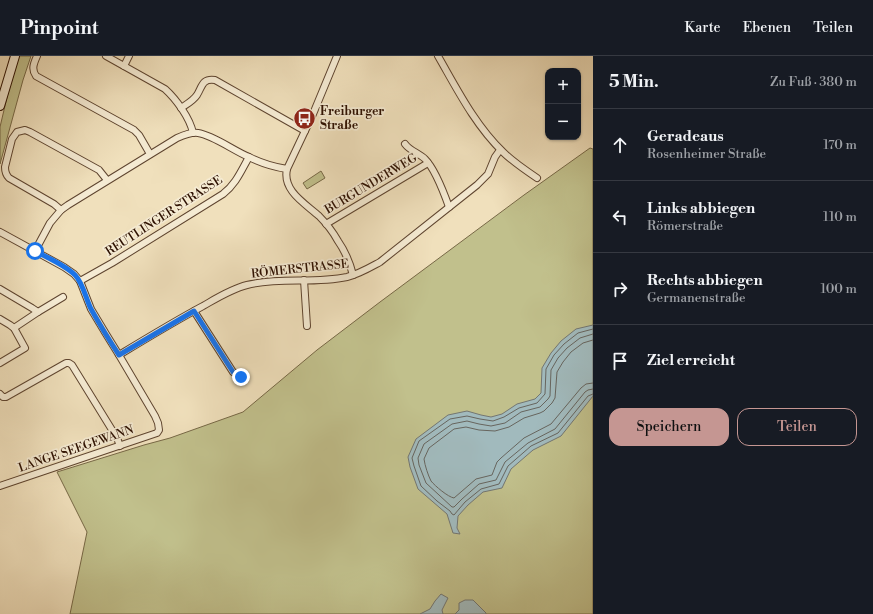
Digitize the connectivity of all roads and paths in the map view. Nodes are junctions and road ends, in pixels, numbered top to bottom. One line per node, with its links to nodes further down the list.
1 (15, 56): 8 (main road)
2 (37, 56): 14 (street)
3 (106, 56): 7 (street)
4 (129, 56): 7 (street)
5 (337, 56): 10 (street)
6 (438, 56): 13 (street)
7 (124, 66): 9 (street)
8 (0, 106)
9 (181, 108): 10 (street); 11 (street)
10 (305, 130): 17 (street)
11 (193, 133): 14 (street); 15 (street)
12 (405, 144): 16 (street)
13 (500, 150): 18 (street); 20 (street, RÖMERSTRASSE)
14 (150, 154): 19 (street)
15 (249, 157): 17 (street); 27 (street, REUTLINGER STRASSE)
16 (428, 163): 20 (street); 22 (street, BURGUNDERWEG)
17 (287, 169): 22 (street)
18 (537, 178)
19 (107, 180): 21 (street); 21 (street)
20 (449, 207): 25 (street, RÖMERSTRASSE)
21 (61, 210): 24 (street)
22 (326, 224): 25 (street)
23 (0, 232): 24 (street)
24 (35, 251): 27 (street)
25 (353, 275): 26 (street, RÖMERSTRASSE)
26 (304, 280): 30 (street, RÖMERSTRASSE); 33 (street)
27 (80, 281): 35 (street)
28 (0, 289): 31 (street)
29 (63, 297): 31 (street)
30 (194, 311): 35 (street, RÖMERSTRASSE); 37 (street)
31 (38, 312): 34 (street)
32 (0, 319): 34 (street)
33 (307, 326)
34 (14, 328): 36 (street)
35 (119, 355): 39 (street, LANGE SEEGEWANN)
36 (0, 363)
37 (241, 377)
38 (0, 394): 39 (street)
39 (120, 446): 40 (street, LANGE SEEGEWANN)
40 (0, 486)

